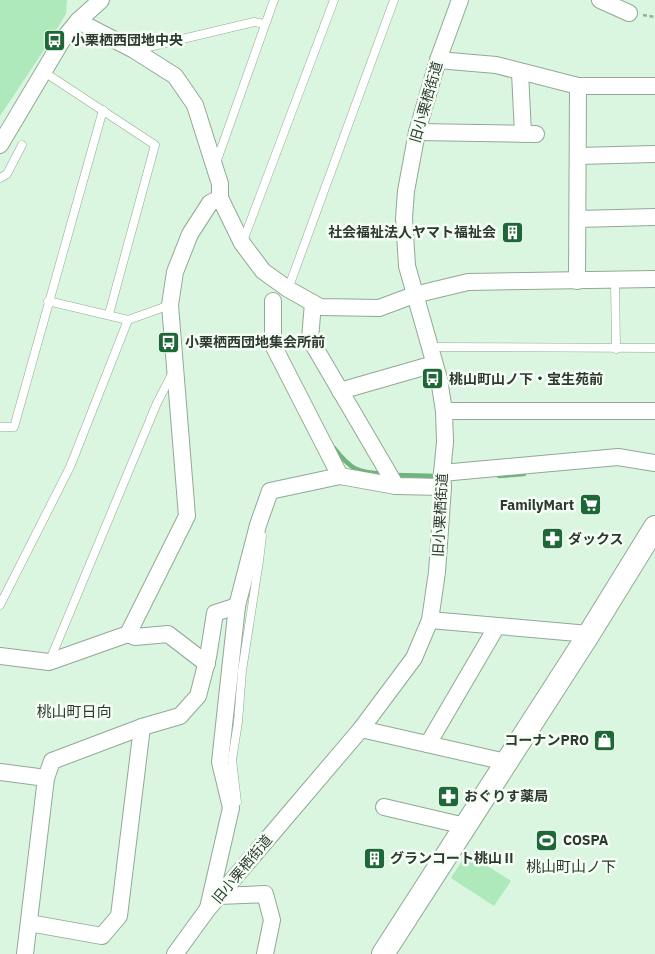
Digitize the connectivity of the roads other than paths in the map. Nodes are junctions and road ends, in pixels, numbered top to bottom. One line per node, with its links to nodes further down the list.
1 (101, 0): 8 (street)
2 (274, 0): 9 (lane)
3 (334, 0): 27 (lane)
4 (394, 0): 31 (lane)
5 (460, 0): 11 (street, 旧小栗栖街道)
6 (600, 0): 7 (street)
7 (629, 13)
8 (78, 21): 10 (street); 12 (street)
9 (264, 24): 10 (lane); 22 (lane)
10 (134, 50): 22 (street)
11 (438, 60): 13 (street); 17 (street, 旧小栗栖街道)
12 (44, 72): 16 (lane); 18 (street)
13 (520, 72): 14 (street); 17 (street)
14 (578, 86): 15 (street); 21 (street)
15 (655, 86)
16 (103, 110): 33 (lane); 37 (lane)
17 (417, 132): 32 (street, 旧小栗栖街道)
18 (0, 145)
19 (22, 145): 23 (lane)
20 (655, 154): 21 (street)
21 (578, 156): 26 (street)
22 (215, 168): 24 (street)
23 (0, 178)
24 (220, 198): 27 (street); 36 (street)
25 (655, 217): 26 (street)
26 (578, 219): 29 (street)
27 (242, 243): 31 (street)
28 (655, 280): 30 (street)
29 (578, 281): 30 (street); 32 (street)
30 (616, 281): 40 (lane)
31 (288, 289): 35 (street)
32 (414, 295): 35 (street); 39 (street, 旧小栗栖街道)
33 (48, 301): 37 (lane); 47 (lane)
34 (272, 301): 49 (street)
35 (313, 304): 44 (street)
36 (170, 305): 38 (lane); 43 (street)
37 (109, 314): 38 (lane)
38 (128, 320): 54 (lane)
39 (429, 347): 40 (lane); 42 (street, 旧小栗栖街道)
40 (616, 348): 41 (lane)
41 (655, 348)
42 (434, 364): 44 (street); 45 (street, 旧小栗栖街道)
43 (175, 368): 58 (street); 61 (lane)
44 (340, 391): 51 (street)
45 (444, 411): 46 (street); 50 (street, 旧小栗栖街道)
46 (655, 411)
47 (0, 427)
48 (655, 463): 50 (street)
49 (340, 476): 51 (street); 52 (street)
50 (443, 480): 51 (street); 56 (street, 旧小栗栖街道)
51 (395, 485)
52 (258, 526): 55 (street); 70 (lane)
53 (655, 527): 59 (street)
54 (1, 603)
55 (237, 606): 62 (street); 70 (street)
56 (430, 620): 57 (street); 64 (street, 旧小栗栖街道)
57 (497, 626): 59 (street); 65 (street)
58 (128, 634): 61 (street); 62 (street)
59 (589, 634): 66 (street)
60 (0, 656): 61 (street)
61 (49, 662)
62 (207, 664): 63 (street)
63 (142, 726): 68 (street); 74 (street)
64 (361, 729): 65 (street); 72 (street, 旧小栗栖街道)
65 (428, 744): 66 (street)
66 (506, 762): 71 (street)
67 (0, 772): 68 (street)
68 (46, 778): 74 (street)
69 (384, 807): 71 (street)
70 (231, 808): 73 (street)
71 (465, 826): 78 (street)
72 (219, 896): 73 (street, 旧小栗栖街道); 77 (street)
73 (207, 910): 76 (street, 旧小栗栖街道)
74 (29, 923): 75 (street)
75 (25, 954)
76 (175, 954)
77 (265, 954)
78 (383, 954)

